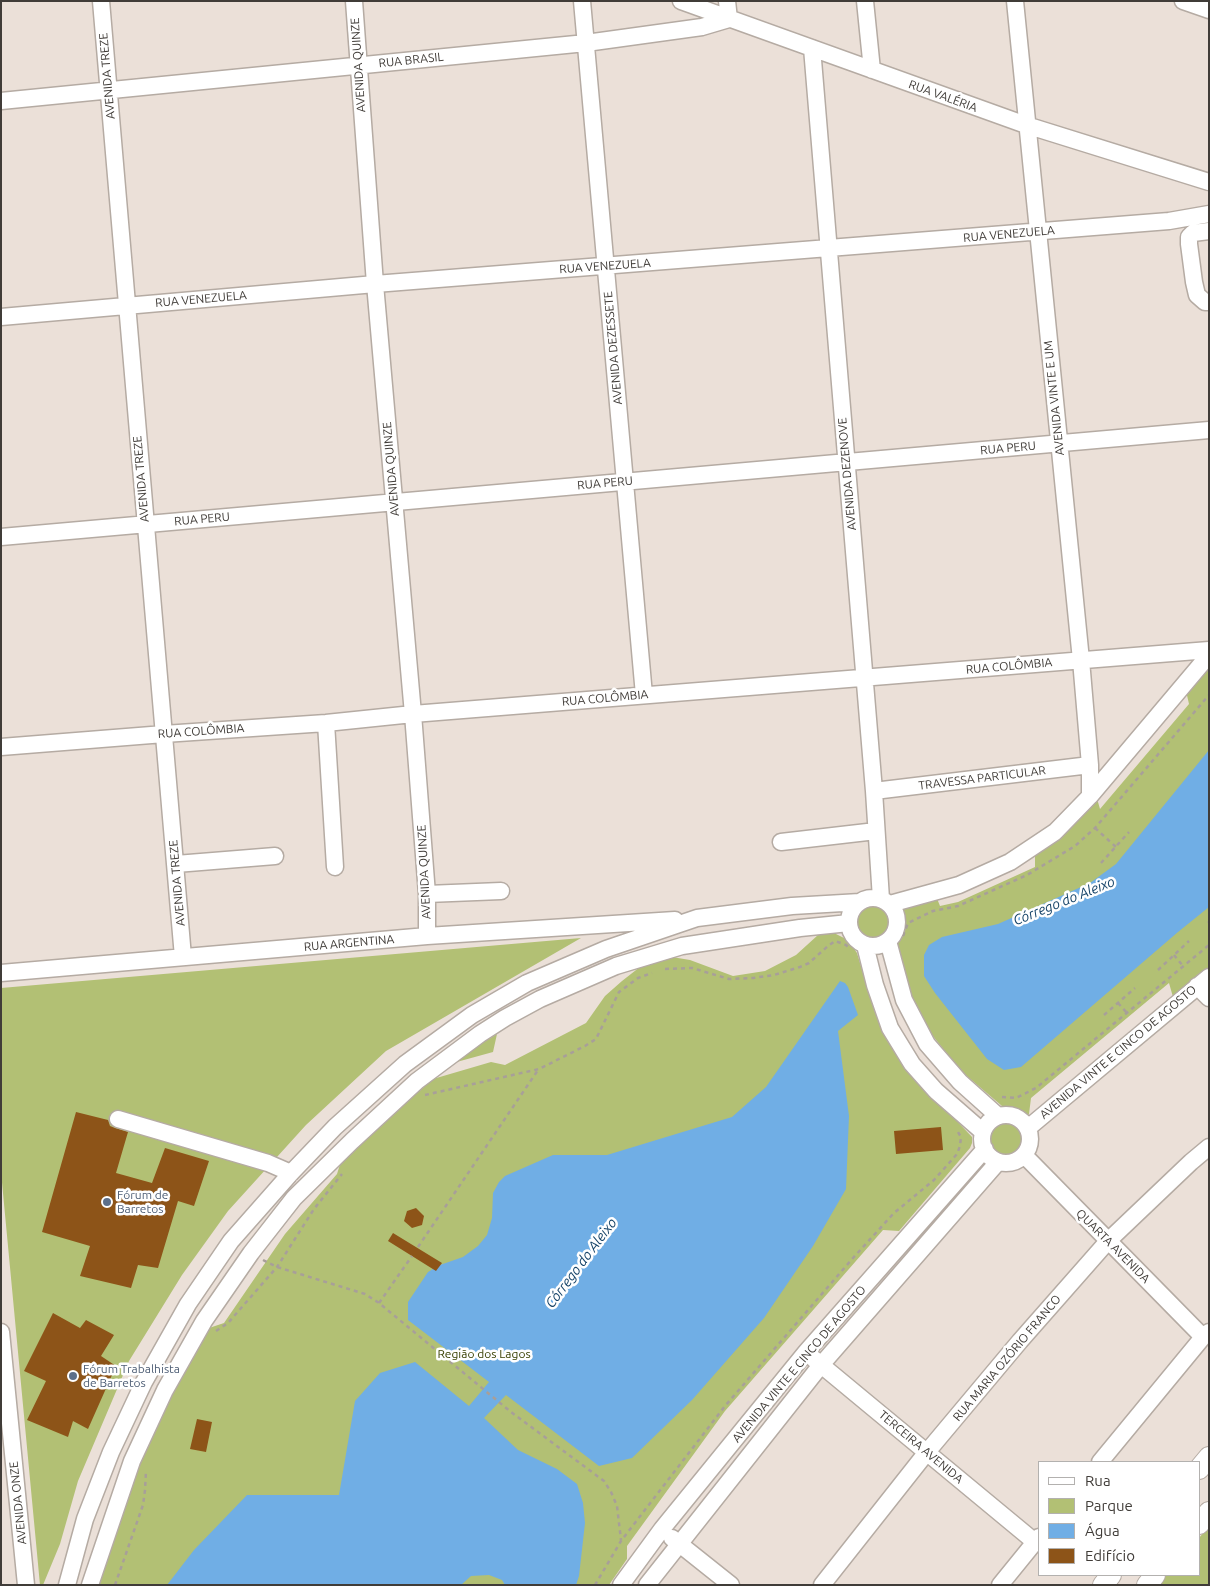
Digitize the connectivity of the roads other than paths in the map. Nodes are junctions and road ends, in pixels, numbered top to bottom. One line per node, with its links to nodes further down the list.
1 (101, 1): 15 (street, AVENIDA TREZE)
2 (354, 1): 13 (street, AVENIDA QUINZE)
3 (582, 1): 11 (street, AVENIDA DEZESSETE)
4 (681, 1): 10 (street, RUA VALÉRIA)
5 (727, 1): 10 (street)
6 (865, 1): 14 (street)
7 (1015, 1): 17 (street, AVENIDA VINTE E UM)
8 (1183, 1): 9 (street)
9 (1209, 10)
10 (729, 19): 11 (street, RUA BRASIL); 12 (street, RUA VALÉRIA)
11 (586, 43): 13 (street, RUA BRASIL); 23 (street, AVENIDA DEZESSETE)
12 (812, 48): 14 (street, RUA VALÉRIA); 22 (street, AVENIDA DEZENOVE)
13 (358, 66): 15 (street, RUA BRASIL); 24 (street, AVENIDA QUINZE)
14 (872, 70): 17 (street, RUA VALÉRIA)
15 (108, 91): 16 (street, RUA BRASIL); 26 (street, AVENIDA TREZE)
16 (1, 101)
17 (1026, 125): 18 (street, RUA VALÉRIA); 21 (street, AVENIDA VINTE E UM)
18 (1209, 182)
19 (1209, 214): 21 (street, RUA VENEZUELA)
20 (1209, 231): 25 (street)
21 (1037, 232): 22 (street, RUA VENEZUELA); 29 (street, AVENIDA VINTE E UM)
22 (828, 248): 23 (street, RUA VENEZUELA); 30 (street, AVENIDA DEZENOVE)
23 (605, 266): 24 (street, RUA VENEZUELA); 31 (street, AVENIDA DEZESSETE)
24 (375, 284): 26 (street, RUA VENEZUELA); 32 (street, AVENIDA QUINZE)
25 (1209, 302)
26 (126, 306): 27 (street, RUA VENEZUELA); 33 (street, AVENIDA TREZE)
27 (1, 317)
28 (1209, 430): 29 (street, RUA PERU)
29 (1058, 443): 30 (street, RUA PERU); 37 (street, AVENIDA VINTE E UM)
30 (846, 462): 31 (street, RUA PERU); 38 (street, AVENIDA DEZENOVE)
31 (624, 482): 32 (street, RUA PERU); 39 (street, AVENIDA DEZESSETE)
32 (394, 502): 33 (street, RUA PERU); 40 (street, AVENIDA QUINZE)
33 (145, 524): 34 (street, RUA PERU); 42 (street, AVENIDA TREZE)
34 (1, 537)
35 (1209, 650): 37 (street, RUA COLÔMBIA)
36 (1209, 655): 46 (street)
37 (1081, 660): 38 (street, RUA COLÔMBIA); 44 (street, AVENIDA VINTE E UM)
38 (864, 678): 39 (street, RUA COLÔMBIA); 45 (street, AVENIDA DEZENOVE)
39 (644, 695): 40 (street, RUA COLÔMBIA)
40 (412, 714): 41 (street, RUA COLÔMBIA); 53 (street, AVENIDA QUINZE)
41 (326, 723): 42 (street, RUA COLÔMBIA); 51 (street)
42 (164, 734): 43 (street, RUA COLÔMBIA); 50 (street, AVENIDA TREZE)
43 (1, 747)
44 (1090, 765): 45 (street, TRAVESSA PARTICULAR); 46 (street, AVENIDA VINTE E UM)
45 (874, 791): 47 (street, AVENIDA DEZENOVE)
46 (1090, 796): 55 (street)
47 (876, 831): 48 (street); 55 (street, AVENIDA DEZENOVE)
48 (781, 842)
49 (275, 856): 50 (street)
50 (176, 864): 61 (street, AVENIDA TREZE)
51 (335, 867)
52 (501, 891): 53 (street)
53 (427, 894): 58 (street, AVENIDA QUINZE)
54 (860, 902): 55 (street); 56 (street); 57 (street)
55 (886, 902): 59 (street)
56 (697, 918): 58 (street, RUA ARGENTINA); 73 (street)
57 (849, 924): 60 (street); 90 (street)
58 (427, 936): 61 (street, RUA ARGENTINA)
59 (895, 942): 60 (street); 65 (street)
60 (859, 948): 68 (street)
61 (184, 957): 62 (street, RUA ARGENTINA)
62 (1, 973)
63 (1203, 982): 64 (street); 67 (street, AVENIDA VINTE E CINCO DE AGOSTO)
64 (1209, 998)
65 (998, 1116): 67 (street); 68 (street)
66 (118, 1119): 73 (street)
67 (1028, 1128): 71 (street)
68 (983, 1132): 70 (street)
69 (1209, 1147): 74 (street, RUA MARIA OZÓRIO FRANCO)
70 (985, 1149): 72 (street); 77 (street, AVENIDA VINTE E CINCO DE AGOSTO)
71 (1024, 1155): 72 (street); 74 (street, QUARTA AVENIDA)
72 (998, 1162): 78 (street, AVENIDA VINTE E CINCO DE AGOSTO)
73 (291, 1173): 89 (street)
74 (1108, 1240): 76 (street, QUARTA AVENIDA); 79 (street, RUA MARIA OZÓRIO FRANCO)
75 (1, 1332): 88 (street, AVENIDA ONZE)
76 (1206, 1334): 81 (street)
77 (806, 1352): 78 (street, TERCEIRA AVENIDA); 85 (street, AVENIDA VINTE E CINCO DE AGOSTO)
78 (821, 1364): 79 (street, TERCEIRA AVENIDA); 87 (street, AVENIDA VINTE E CINCO DE AGOSTO)
79 (927, 1452): 86 (street, TERCEIRA AVENIDA); 94 (street, RUA MARIA OZÓRIO FRANCO)
80 (1209, 1457): 82 (main road)
81 (1101, 1461)
82 (1200, 1468)
83 (1209, 1512): 84 (main road)
84 (1200, 1523)
85 (662, 1529): 87 (street); 91 (street, AVENIDA VINTE E CINCO DE AGOSTO)
86 (1037, 1539): 95 (street)
87 (680, 1544): 92 (street, AVENIDA VINTE E CINCO DE AGOSTO); 93 (street)
88 (26, 1585)
89 (67, 1585)
90 (90, 1585)
91 (621, 1585)
92 (647, 1585)
93 (731, 1585)
94 (822, 1585)
95 (1000, 1585)

